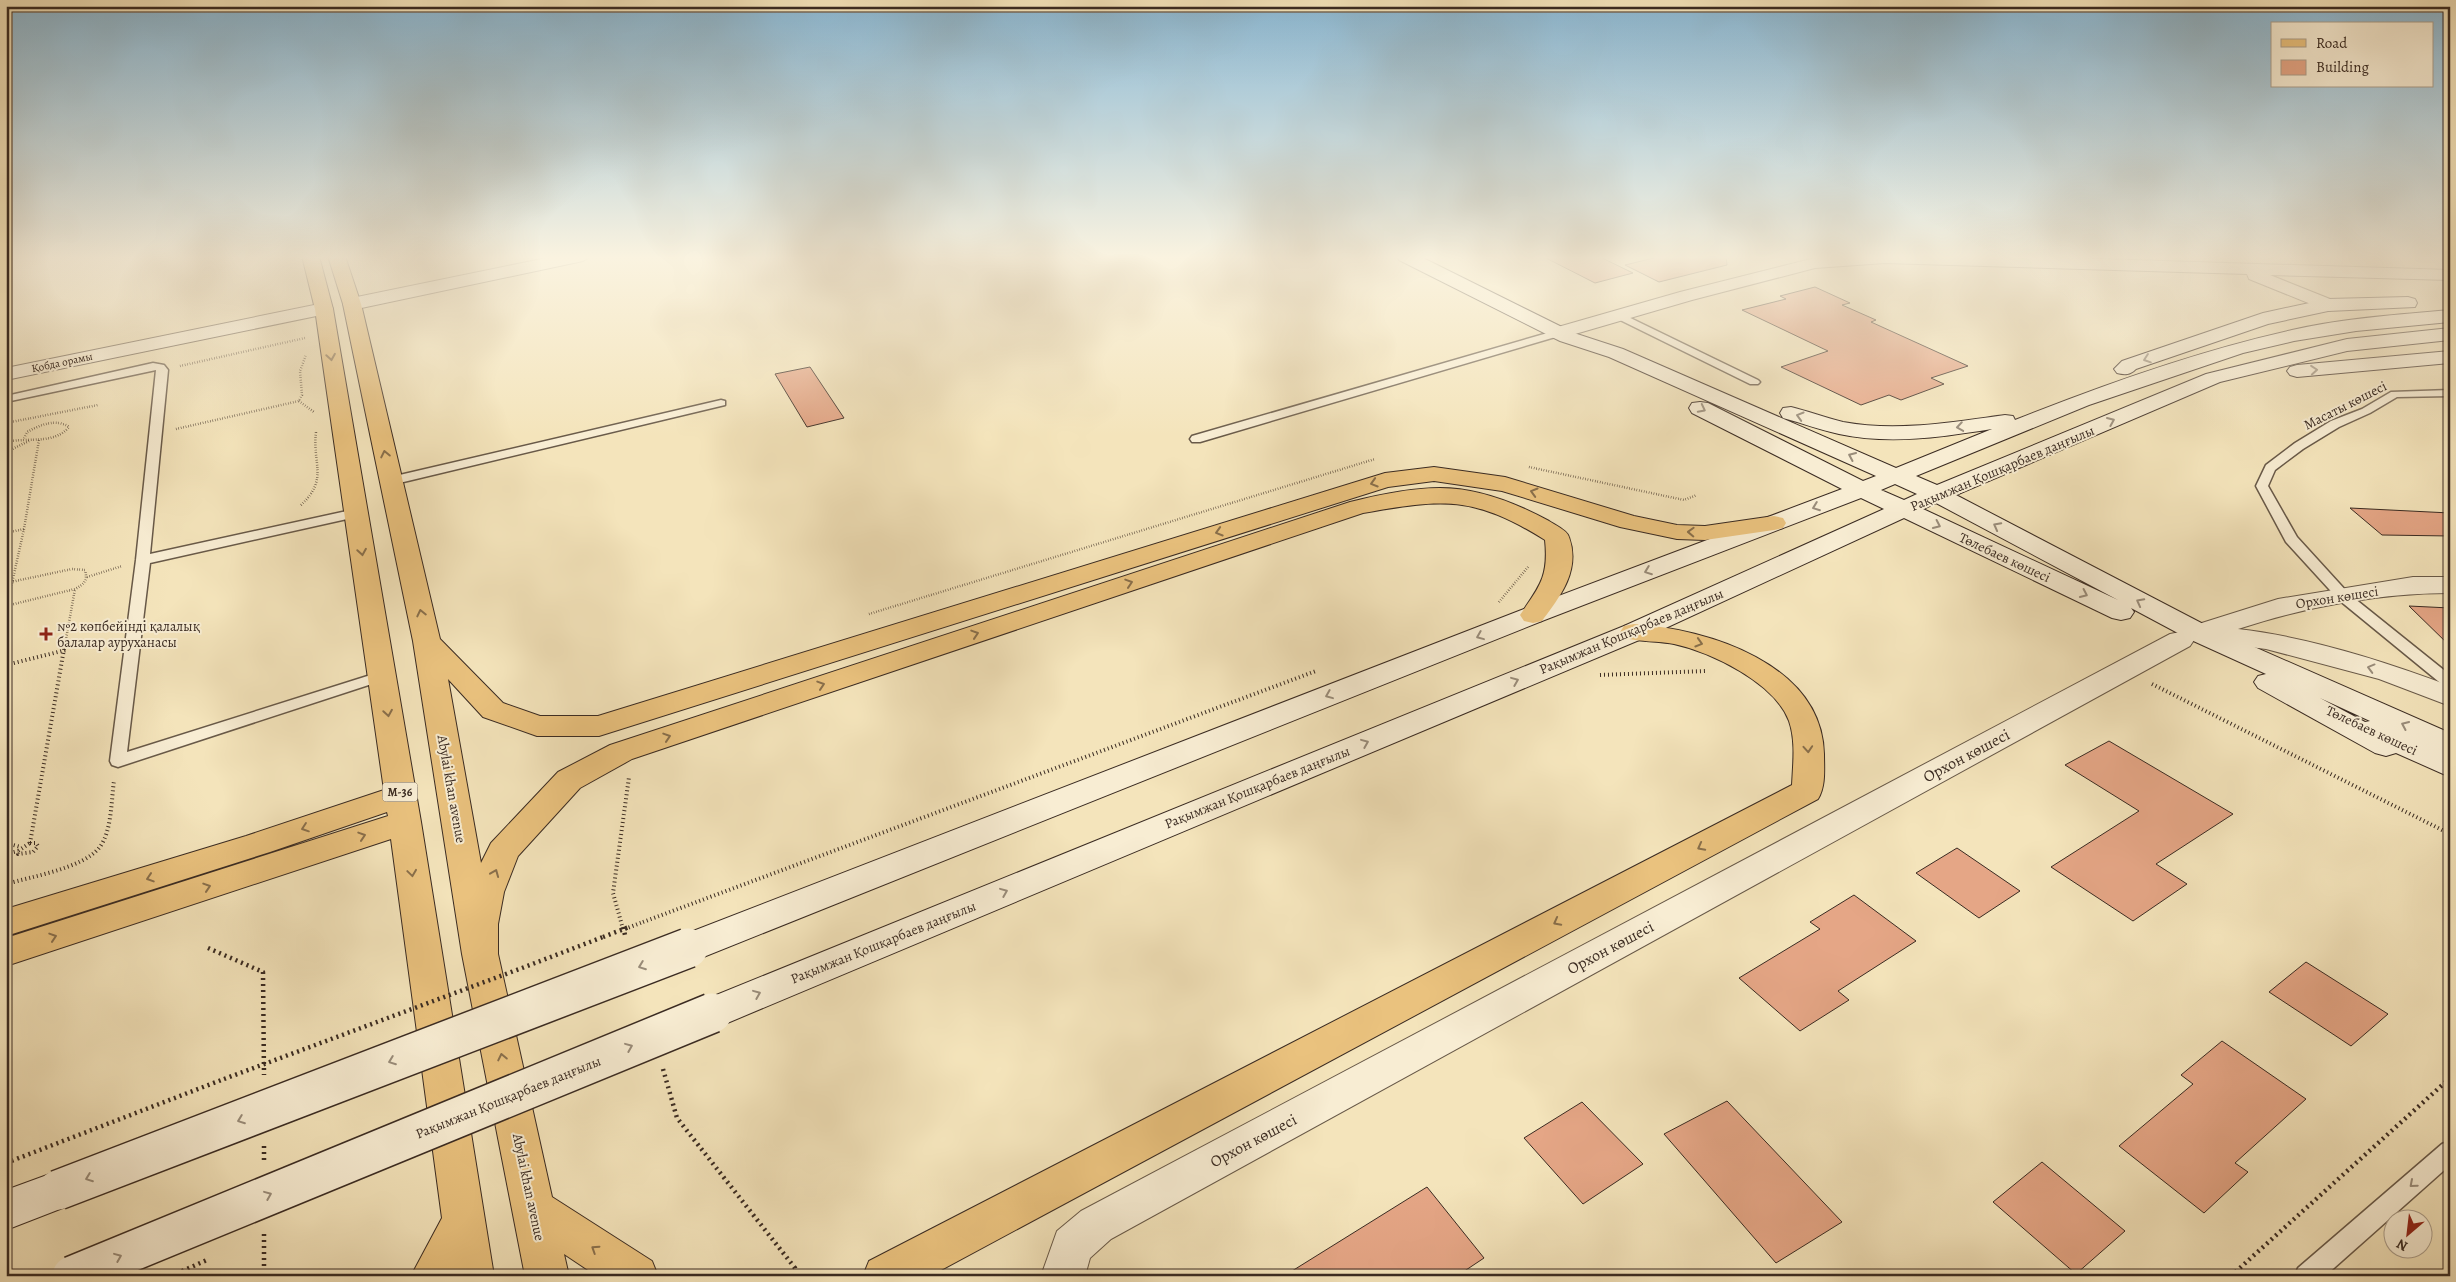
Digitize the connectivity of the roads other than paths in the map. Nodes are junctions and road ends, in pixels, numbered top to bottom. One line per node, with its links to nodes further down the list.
1 (290, 316): 12 (main road, Қобда орамы)
2 (339, 316): 27 (main road, M-36, one-way to 27)
3 (341, 316): 23 (main road, Abylai khan avenue / M-36, one-way to 3)
4 (1524, 316): 10 (main road, Төлебаев көшесі)
5 (1616, 316): 10 (main road)
6 (1620, 316): 15 (lane)
7 (2278, 316): 18 (main road, one-way to 18)
8 (2450, 316): 18 (main road)
9 (2450, 334): 13 (main road, Рақымжан Қошқарбаев даңғылы)
10 (1562, 335): 14 (main road, Төлебаев көшесі); 21 (lane); 24 (main road, Төлебаев көшесі, one-way to 24)
11 (2450, 357): 13 (main road, one-way to 11)
12 (6, 374)
13 (2213, 378): 25 (main road, Рақымжан Қошқарбаев даңғылы, one-way to 13)
14 (1682, 381): 20 (main road, one-way to 14); 22 (main road, Төлебаев көшесі, one-way to 14)
15 (1754, 382)
16 (2450, 393): 31 (lane, Масаты көшесі)
17 (6, 399): 29 (lane)
18 (2082, 401): 20 (main road)
19 (720, 403): 23 (lane)
20 (2043, 416): 22 (main road)
21 (1196, 439)
22 (1896, 476): 24 (main road); 25 (main road, Төлебаев көшесі)
23 (391, 481): 35 (main road, Abylai khan avenue / M-36, one-way to 23)
24 (1862, 489): 26 (main road, Төлебаев көшесі); 28 (main road, one-way to 28)
25 (1937, 494): 26 (main road, Рақымжан Қошқарбаев даңғылы); 34 (main road, Төлебаев көшесі, one-way to 25)
26 (1906, 510): 33 (main road, Рақымжан Қошқарбаев даңғылы); 34 (main road, Төлебаев көшесі, one-way to 34)
27 (356, 513): 29 (lane); 37 (main road, M-36, one-way to 37)
28 (1774, 522): 32 (main road, one-way to 32); 35 (main road, one-way to 35)
29 (143, 560): 37 (lane)
30 (2450, 585): 31 (main road, Орхон көшесі)
31 (2344, 597): 34 (main road, Орхон көшесі); 38 (lane)
32 (1533, 615): 46 (main road, one-way to 32); 49 (main road, one-way to 49, bridge)
33 (1634, 632): 51 (main road, Рақымжан Қошқарбаев даңғылы, one-way to 33, bridge); 56 (main road, one-way to 56)
34 (2189, 636): 36 (main road, Төлебаев көшесі); 39 (main road, one-way to 34); 40 (main road, Төлебаев көшесі, one-way to 34); 57 (main road, Орхон көшесі)
35 (427, 641): 46 (main road, Abylai khan avenue / M-36)
36 (2256, 675): 41 (main road, Төлебаев көшесі); 42 (main road)
37 (382, 676): 43 (main road, M-36, one-way to 43)
38 (2450, 683)
39 (2450, 697)
40 (2450, 745)
41 (2450, 767)
42 (2450, 780)
43 (403, 809): 44 (main road, one-way to 44); 45 (main road, one-way to 43); 50 (main road, M-36, one-way to 50)
44 (6, 924)
45 (6, 952)
46 (480, 954): 48 (main road, Abylai khan avenue / M-36, one-way to 46)
47 (2450, 1152): 58 (lane, one-way to 58)
48 (534, 1209): 54 (main road, Abylai khan avenue / M-36); 55 (main road, one-way to 48)
49 (6, 1210)
50 (464, 1221): 52 (main road); 53 (main road, M-36)
51 (72, 1276)
52 (433, 1276)
53 (472, 1276)
54 (547, 1276)
55 (636, 1276)
56 (885, 1276)
57 (1063, 1276)
58 (2308, 1276)

